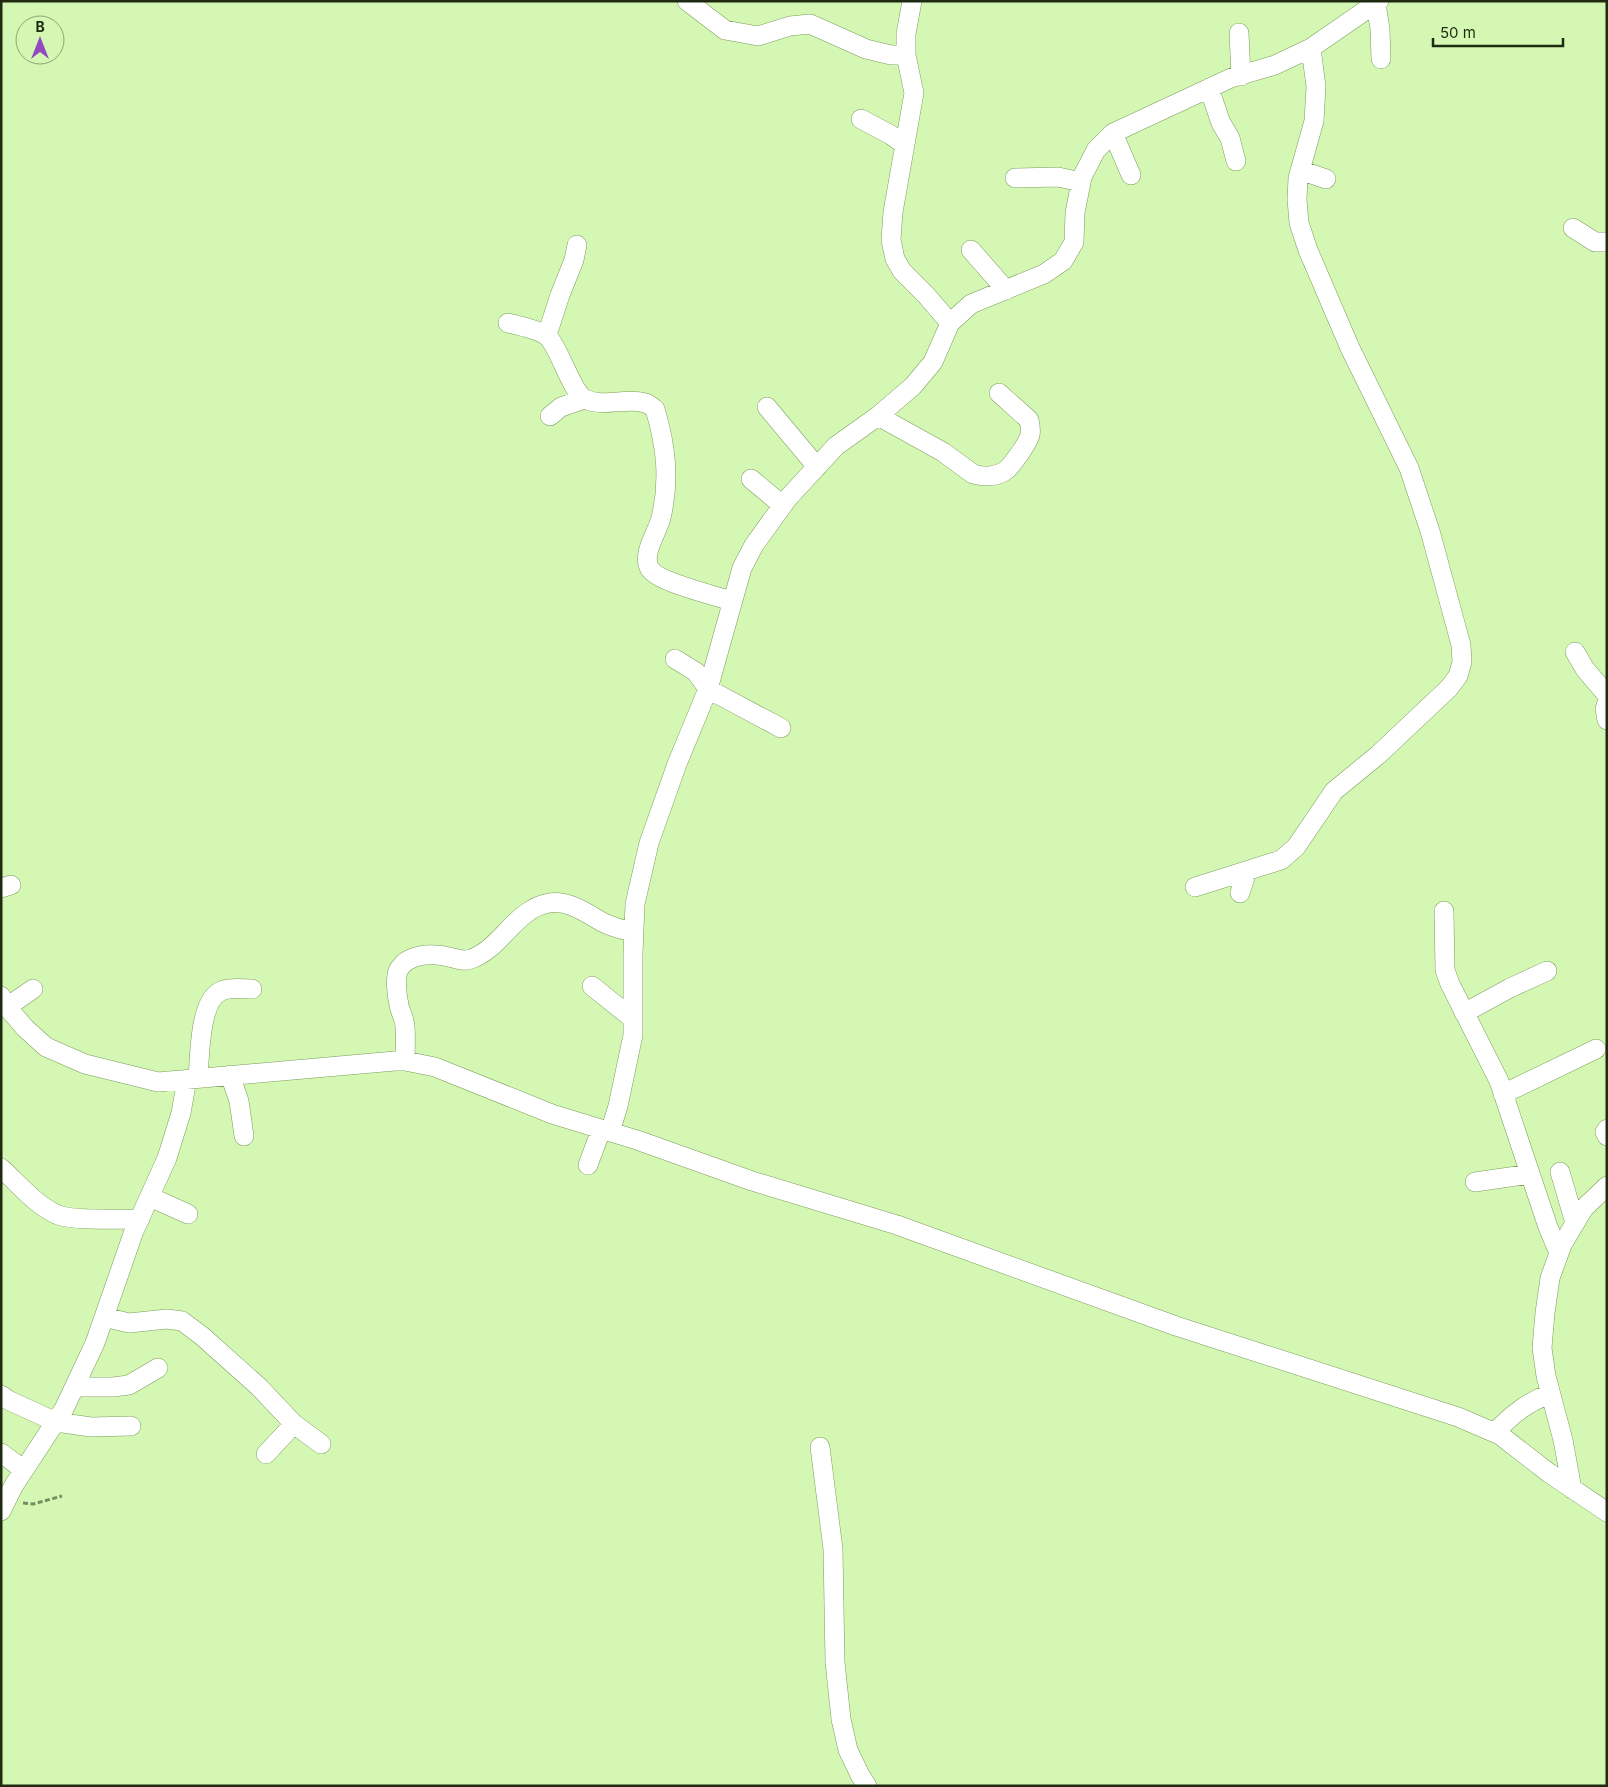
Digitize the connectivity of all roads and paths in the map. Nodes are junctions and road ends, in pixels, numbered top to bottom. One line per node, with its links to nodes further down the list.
1 (687, 1): 6 (street)
2 (912, 1): 6 (street)
3 (1378, 2): 5 (street); 7 (street)
4 (1239, 33): 8 (street)
5 (1311, 48): 8 (street); 14 (street)
6 (906, 55): 12 (street)
7 (1381, 60)
8 (1241, 76): 9 (street)
9 (1209, 88): 11 (street); 13 (street)
10 (861, 119): 12 (street)
11 (1113, 133): 15 (street); 18 (street)
12 (905, 145): 25 (street)
13 (1236, 161)
14 (1300, 170): 17 (street); 43 (street)
15 (1131, 175)
16 (1014, 178): 18 (street)
17 (1326, 179)
18 (1081, 182): 23 (street)
19 (1573, 228): 20 (street)
20 (1607, 242)
21 (577, 245): 26 (street)
22 (971, 250): 23 (street)
23 (1006, 290): 25 (street)
24 (508, 322): 26 (street)
25 (950, 323): 31 (street)
26 (547, 335): 28 (street)
27 (1000, 393): 31 (street)
28 (584, 399): 30 (street); 35 (street)
29 (767, 407): 32 (street)
30 (550, 416)
31 (878, 416): 32 (street)
32 (817, 467): 34 (street)
33 (751, 478): 34 (street)
34 (782, 505): 35 (street)
35 (732, 600): 38 (street)
36 (1575, 652): 39 (street)
37 (675, 659): 38 (street)
38 (708, 689): 42 (street); 47 (street)
39 (1607, 695)
40 (1607, 703): 41 (street)
41 (1607, 720)
42 (780, 728)
43 (1247, 870): 44 (street); 45 (street)
44 (1195, 888)
45 (1240, 893)
46 (1444, 911): 53 (street)
47 (634, 932): 54 (street); 56 (street)
48 (1547, 971): 53 (street)
49 (592, 986): 54 (street)
50 (33, 989): 52 (street)
51 (252, 989): 58 (street)
52 (4, 1001): 58 (street)
53 (1464, 1013): 59 (street)
54 (633, 1019): 61 (street)
55 (1596, 1049): 59 (street)
56 (400, 1061): 57 (street); 61 (street)
57 (230, 1075): 58 (street); 62 (street)
58 (192, 1079): 70 (street)
59 (1503, 1094): 67 (street)
60 (1607, 1129): 63 (street)
61 (605, 1131): 64 (street); 83 (street)
62 (244, 1136)
63 (1607, 1136)
64 (588, 1165)
65 (1560, 1172): 73 (street)
66 (3, 1173): 72 (street)
67 (1530, 1174): 68 (street); 74 (street)
68 (1475, 1182)
69 (1607, 1186): 73 (street)
70 (150, 1197): 71 (street); 72 (street)
71 (188, 1214)
72 (140, 1219): 75 (street)
73 (1575, 1223): 74 (street)
74 (1560, 1253): 79 (street)
75 (104, 1317): 77 (street); 81 (street)
76 (158, 1368): 77 (street)
77 (75, 1386): 80 (street)
78 (1, 1394): 80 (street)
79 (1550, 1394): 83 (street); 89 (street)
80 (56, 1422): 82 (street); 88 (street)
81 (294, 1424): 84 (street); 87 (street)
82 (131, 1426)
83 (1495, 1432): 89 (street)
84 (321, 1444)
85 (820, 1447): 93 (street)
86 (1, 1453): 88 (street)
87 (266, 1454)
88 (24, 1470): 91 (street)
89 (1572, 1489): 92 (street)
90 (62, 1496): 91 (path)
91 (5, 1504)
92 (1607, 1512)
93 (867, 1786)

